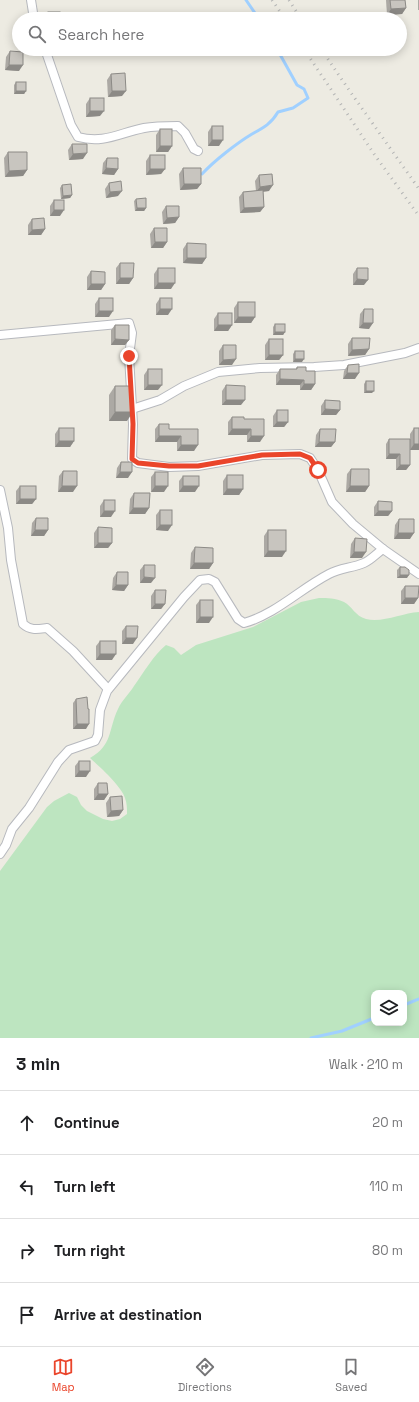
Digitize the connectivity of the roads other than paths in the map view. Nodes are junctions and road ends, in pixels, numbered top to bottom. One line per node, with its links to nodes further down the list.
1 (31, 0): 2 (street)
2 (33, 12)
3 (47, 56): 4 (street)
4 (198, 151)
5 (0, 335): 7 (street)
6 (419, 348): 7 (street)
7 (132, 409): 9 (street)
8 (0, 490): 11 (street)
9 (384, 549): 10 (street); 11 (street)
10 (419, 574)
11 (108, 689): 12 (street)
12 (0, 854)

